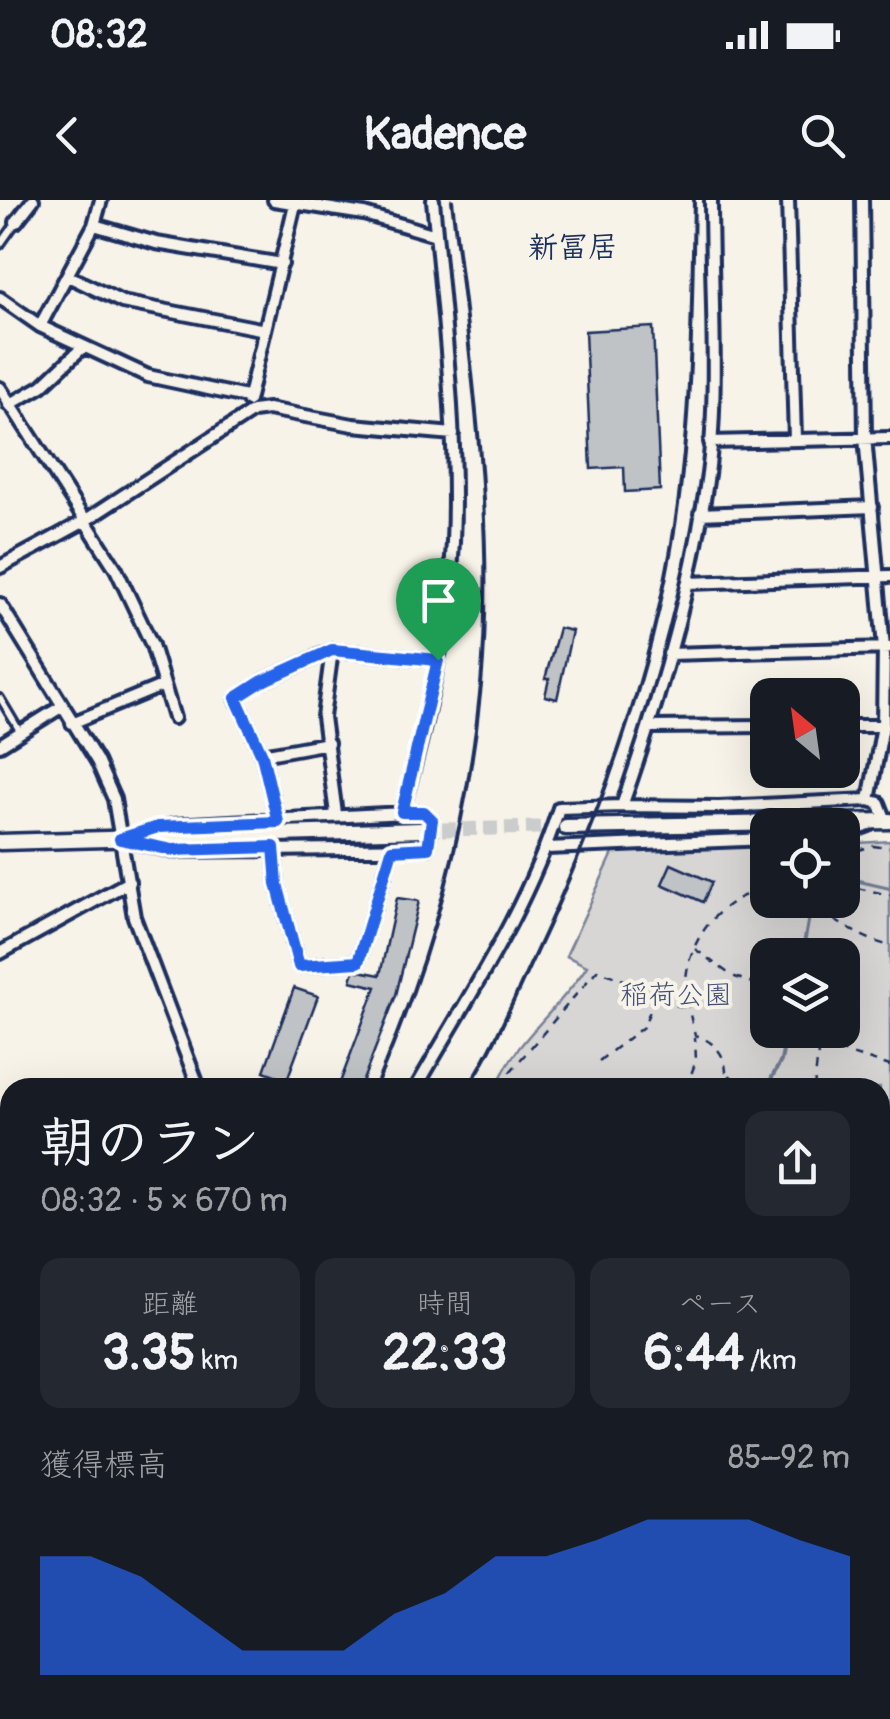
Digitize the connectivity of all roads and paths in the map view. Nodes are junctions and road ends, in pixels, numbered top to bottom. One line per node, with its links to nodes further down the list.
1 (34, 200): 9 (street)
2 (101, 200): 10 (street)
3 (274, 200): 8 (street)
4 (433, 200): 11 (street)
5 (712, 200): 27 (street)
6 (788, 200): 26 (street)
7 (862, 200): 24 (street)
8 (296, 202): 11 (street); 13 (street)
9 (16, 222): 12 (lane)
10 (94, 225): 13 (street); 14 (street)
11 (436, 235): 23 (street)
12 (0, 245)
13 (282, 264): 17 (street)
14 (68, 276): 16 (street); 17 (street)
15 (0, 298): 16 (street)
16 (40, 326): 18 (street)
17 (264, 330): 20 (street)
18 (83, 346): 20 (street); 21 (street)
19 (0, 388): 21 (street)
20 (246, 397): 22 (street)
21 (9, 404): 30 (street)
22 (253, 411): 23 (street); 30 (street)
23 (453, 434): 38 (street)
24 (865, 437): 25 (street); 26 (street); 28 (street)
25 (890, 438)
26 (795, 439): 27 (street)
27 (710, 442): 29 (street)
28 (872, 506): 29 (street); 32 (street)
29 (700, 514): 33 (street)
30 (83, 522): 31 (street); 39 (street)
31 (0, 567)
32 (884, 576): 33 (street); 35 (street)
33 (688, 583): 37 (street)
34 (0, 604): 41 (street)
35 (887, 648): 37 (street); 46 (street)
36 (332, 650): 38 (street); 49 (street); 51 (street)
37 (670, 654): 47 (street)
38 (438, 660): 54 (street)
39 (164, 684): 42 (street); 43 (street)
40 (0, 698): 48 (lane)
41 (61, 707): 43 (street); 48 (street)
42 (174, 718)
43 (72, 723): 61 (street)
44 (750, 726): 47 (street)
45 (860, 726): 46 (street)
46 (883, 726): 52 (street)
47 (649, 727): 53 (street)
48 (21, 733): 50 (street)
49 (328, 743): 51 (street); 55 (street)
50 (0, 744)
51 (262, 755): 57 (street)
52 (869, 800): 53 (street); 56 (street)
53 (622, 806): 65 (street)
54 (402, 812): 55 (street); 67 (street)
55 (336, 814): 57 (street)
56 (884, 821): 58 (street); 60 (street)
57 (278, 822): 61 (street)
58 (566, 827)
59 (421, 830): 61 (street)
60 (860, 830)
61 (120, 839): 63 (street); 64 (street); 69 (street)
62 (750, 840): 65 (street)
63 (0, 842)
64 (274, 847): 67 (street); 67 (street)
65 (547, 848): 87 (street)
66 (890, 848): 68 (path)
67 (392, 850)
68 (860, 850)
69 (128, 882): 76 (street); 86 (street)
70 (860, 889): 72 (path)
71 (750, 893): 75 (path)
72 (890, 895)
73 (827, 918): 74 (path)
74 (890, 946)
75 (694, 948): 77 (path); 79 (path)
76 (0, 953)
77 (750, 982)
78 (655, 1001): 79 (path); 83 (path); 88 (path)
79 (689, 1008): 80 (path)
80 (695, 1036): 85 (path); 89 (path)
81 (819, 1048): 92 (path)
82 (832, 1048): 84 (path)
83 (599, 1061)
84 (890, 1066)
85 (728, 1075): 90 (path); 91 (path)
86 (194, 1078)
87 (422, 1078)
88 (509, 1078)
89 (690, 1078)
90 (727, 1078)
91 (732, 1078)
92 (815, 1078)

